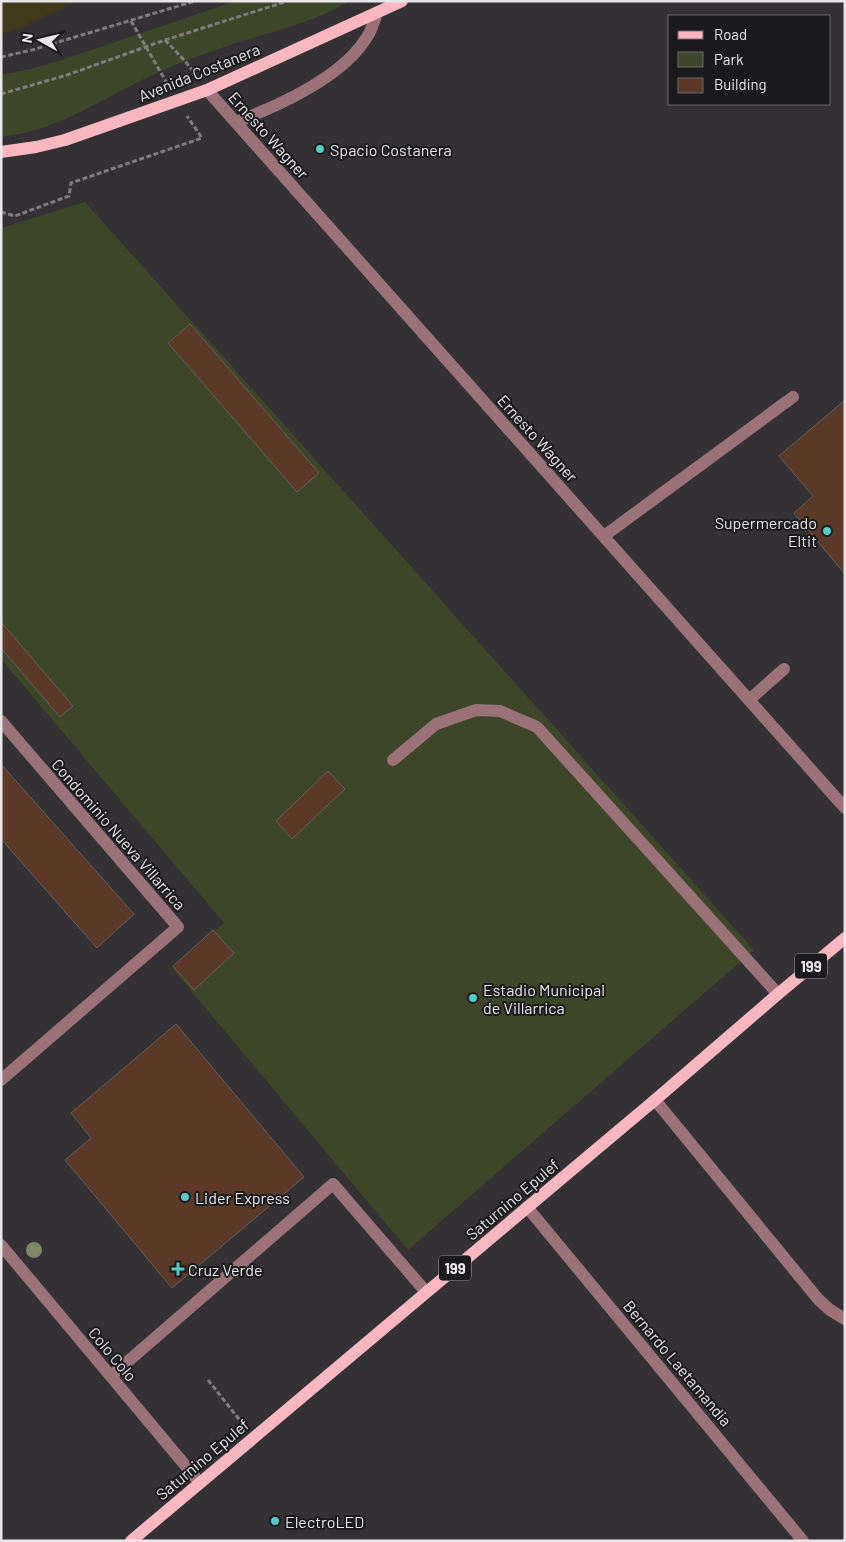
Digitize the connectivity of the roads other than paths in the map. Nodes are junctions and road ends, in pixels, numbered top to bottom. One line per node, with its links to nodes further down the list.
1 (402, 1): 2 (main road, Avenida Costanera)
2 (377, 12): 3 (main road, Avenida Costanera); 4 (street)
3 (207, 90): 4 (street, Ernesto Wagner); 5 (main road, Avenida Costanera)
4 (236, 122): 7 (street, Ernesto Wagner)
5 (1, 152)
6 (794, 397): 7 (street)
7 (604, 536): 9 (street, Ernesto Wagner)
8 (784, 669): 9 (street)
9 (749, 700): 12 (street, Ernesto Wagner)
10 (1, 721): 15 (street, Condominio Nueva Villarrica)
11 (393, 760): 14 (street)
12 (845, 808)
13 (845, 938): 14 (main road, Saturnino Epulef / 199)
14 (778, 994): 16 (main road, Saturnino Epulef / 199)
15 (1, 1080)
16 (655, 1100): 17 (main road, Saturnino Epulef / 199); 20 (street)
17 (527, 1207): 19 (main road, Saturnino Epulef / 199); 24 (street, Bernardo Laetamandia)
18 (1, 1245): 21 (street, Colo Colo)
19 (426, 1292): 21 (street); 22 (main road, Saturnino Epulef / 199)
20 (845, 1318)
21 (110, 1376): 22 (street, Colo Colo)
22 (200, 1483): 23 (main road, Saturnino Epulef / 199)
23 (131, 1541)
24 (803, 1541)

